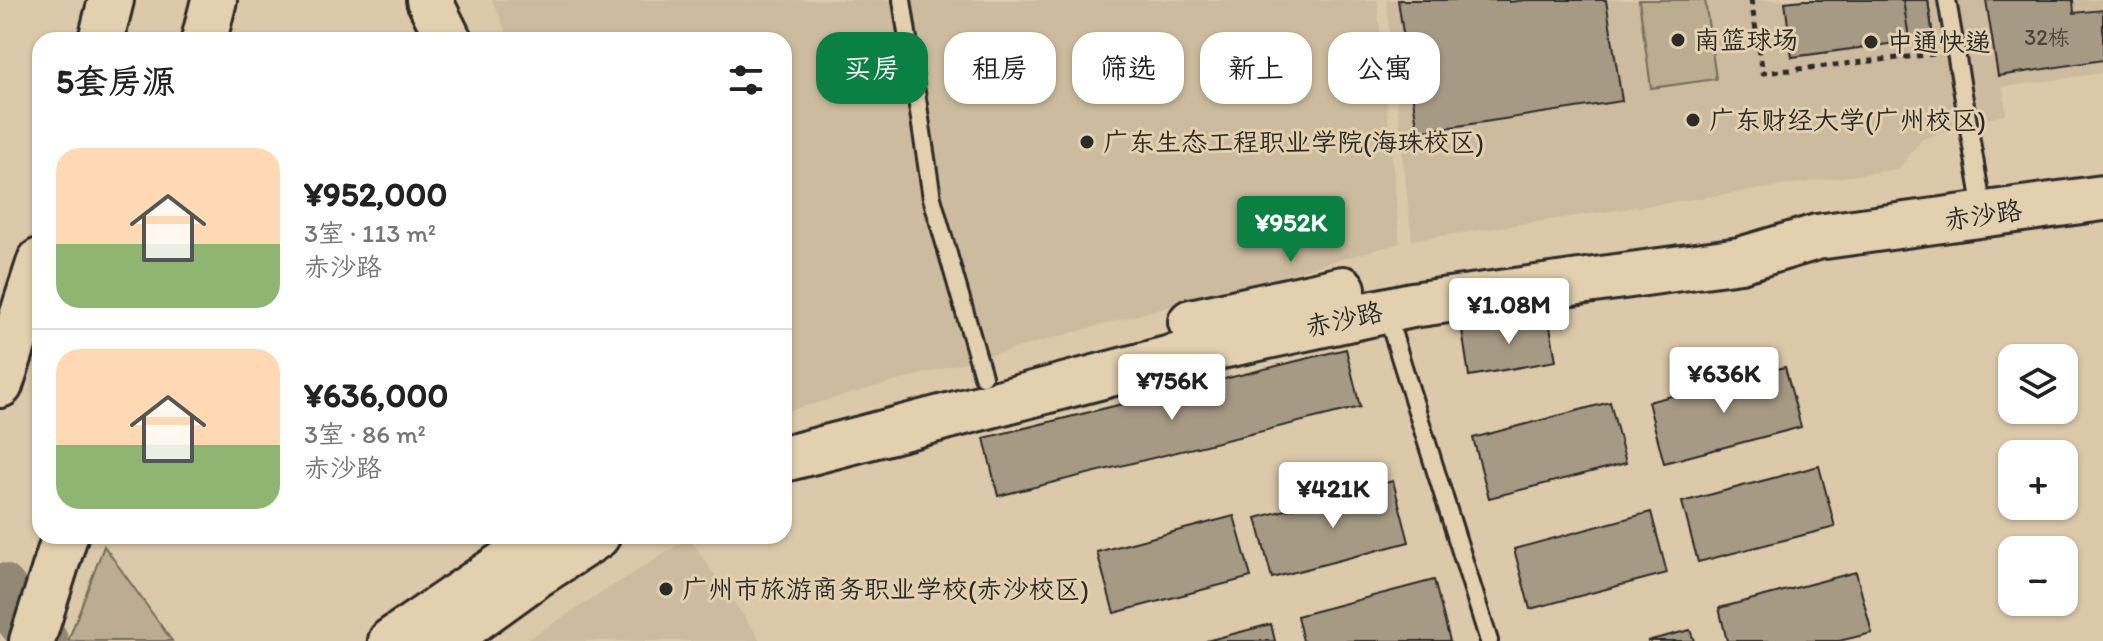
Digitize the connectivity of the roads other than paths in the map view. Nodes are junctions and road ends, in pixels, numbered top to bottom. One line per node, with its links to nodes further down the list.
1 (111, 0): 5 (main road)
2 (214, 0): 6 (main road)
3 (902, 0): 12 (lane)
4 (1947, 0): 8 (lane)
5 (103, 32)
6 (206, 32)
7 (2103, 198): 8 (main road, 赤沙路)
8 (1983, 215): 9 (main road, 赤沙路)
9 (1817, 237): 11 (main road, 赤沙路); 12 (main road)
10 (32, 286): 13 (main road)
11 (1385, 311): 15 (main road, 赤沙路); 22 (lane)
12 (983, 376): 14 (main road)
13 (0, 385)
14 (792, 425)
15 (792, 457)
16 (533, 544): 20 (main road)
17 (585, 544): 21 (main road)
18 (60, 550): 19 (main road)
19 (32, 641)
20 (391, 641)
21 (445, 641)
22 (1489, 641)

